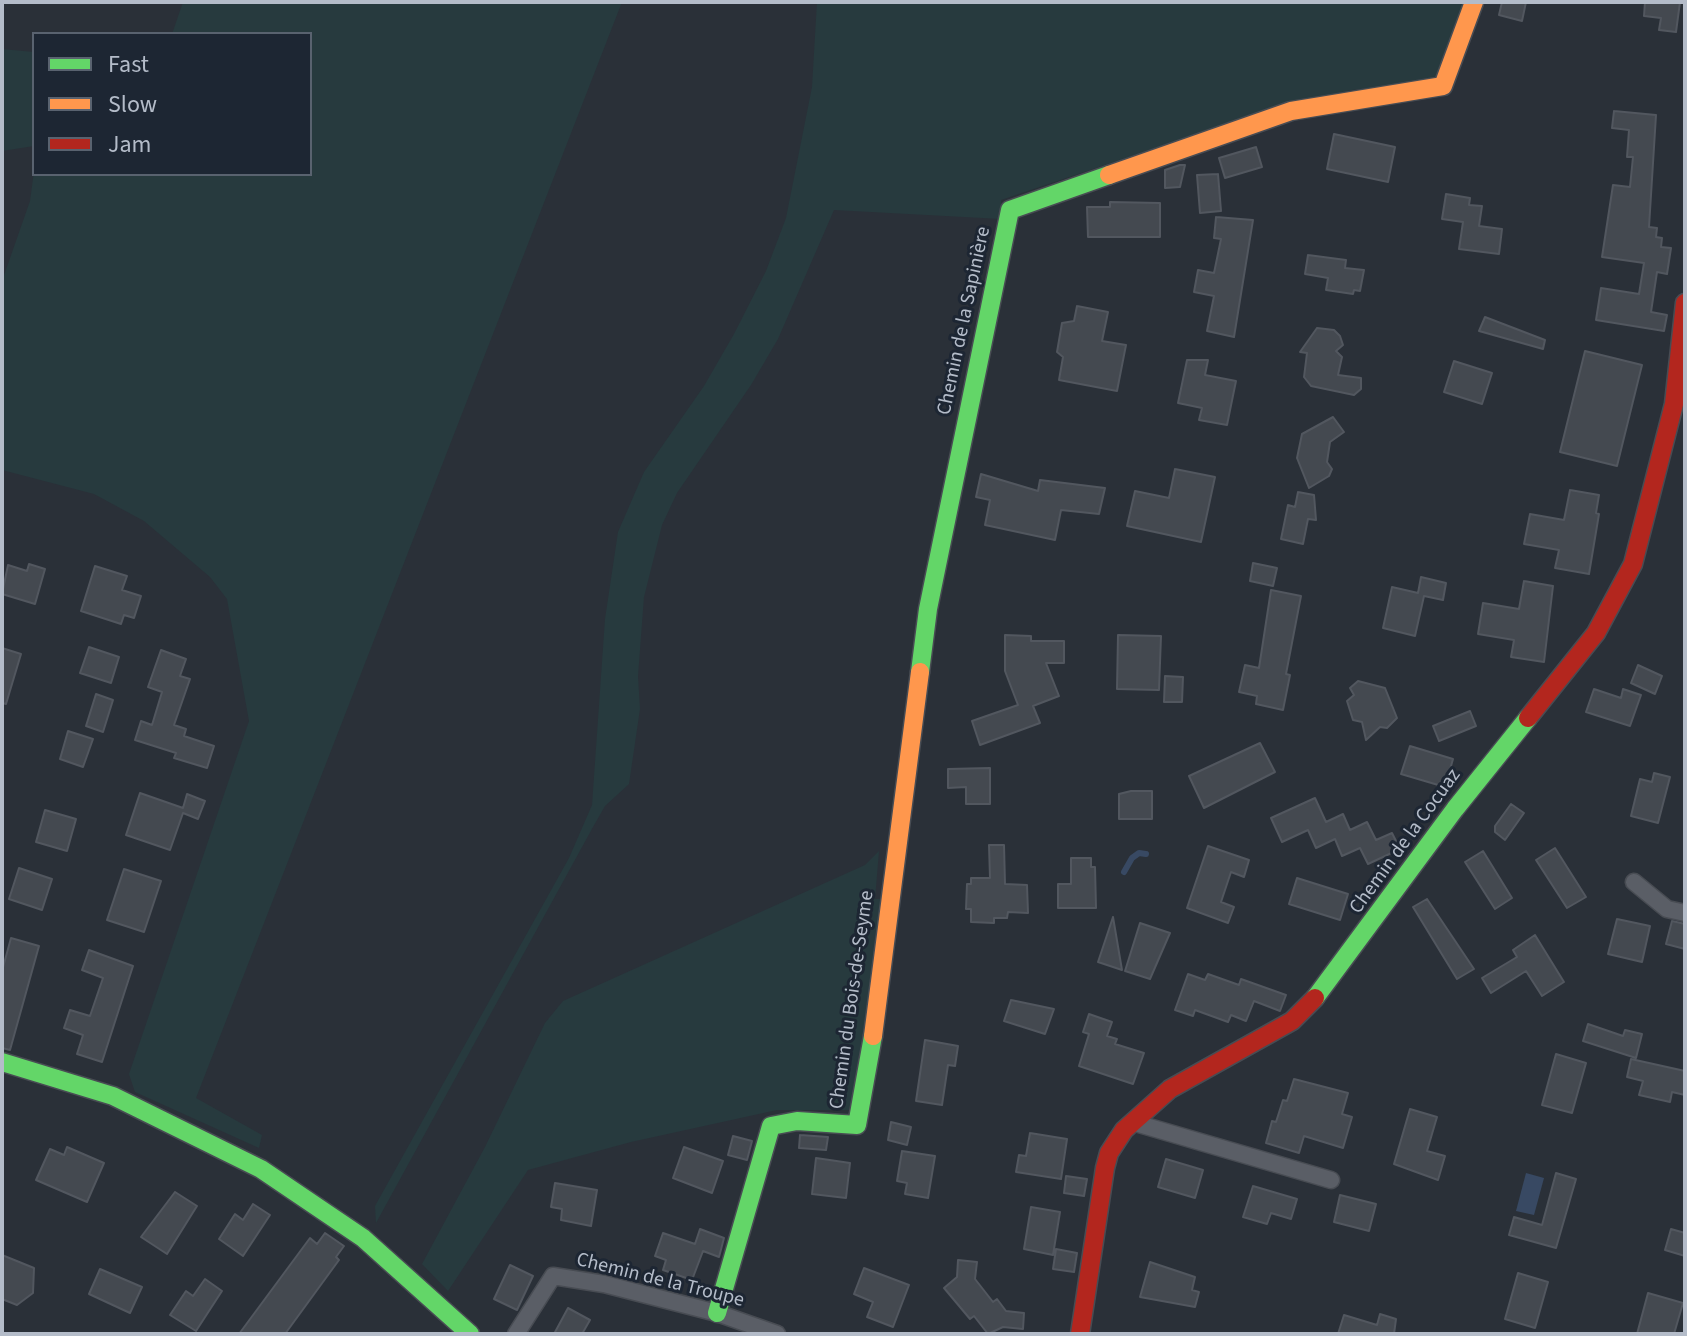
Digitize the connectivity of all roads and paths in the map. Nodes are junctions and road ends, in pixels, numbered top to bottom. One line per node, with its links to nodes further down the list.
1 (1474, 2): 3 (street, Chemin de la Sapinière)
2 (1685, 303): 7 (street, Chemin de la Cocuaz)
3 (911, 745): 9 (street, Chemin du Bois-de-Seyme)
4 (1634, 882): 5 (street)
5 (1685, 913)
6 (2, 1062): 10 (street)
7 (1132, 1122): 8 (street); 13 (street, Chemin de la Cocuaz)
8 (1331, 1180)
9 (717, 1313): 11 (street, Chemin de la Troupe); 12 (street, Chemin de la Troupe)
10 (470, 1334)
11 (516, 1334)
12 (777, 1334)
13 (1080, 1334)

